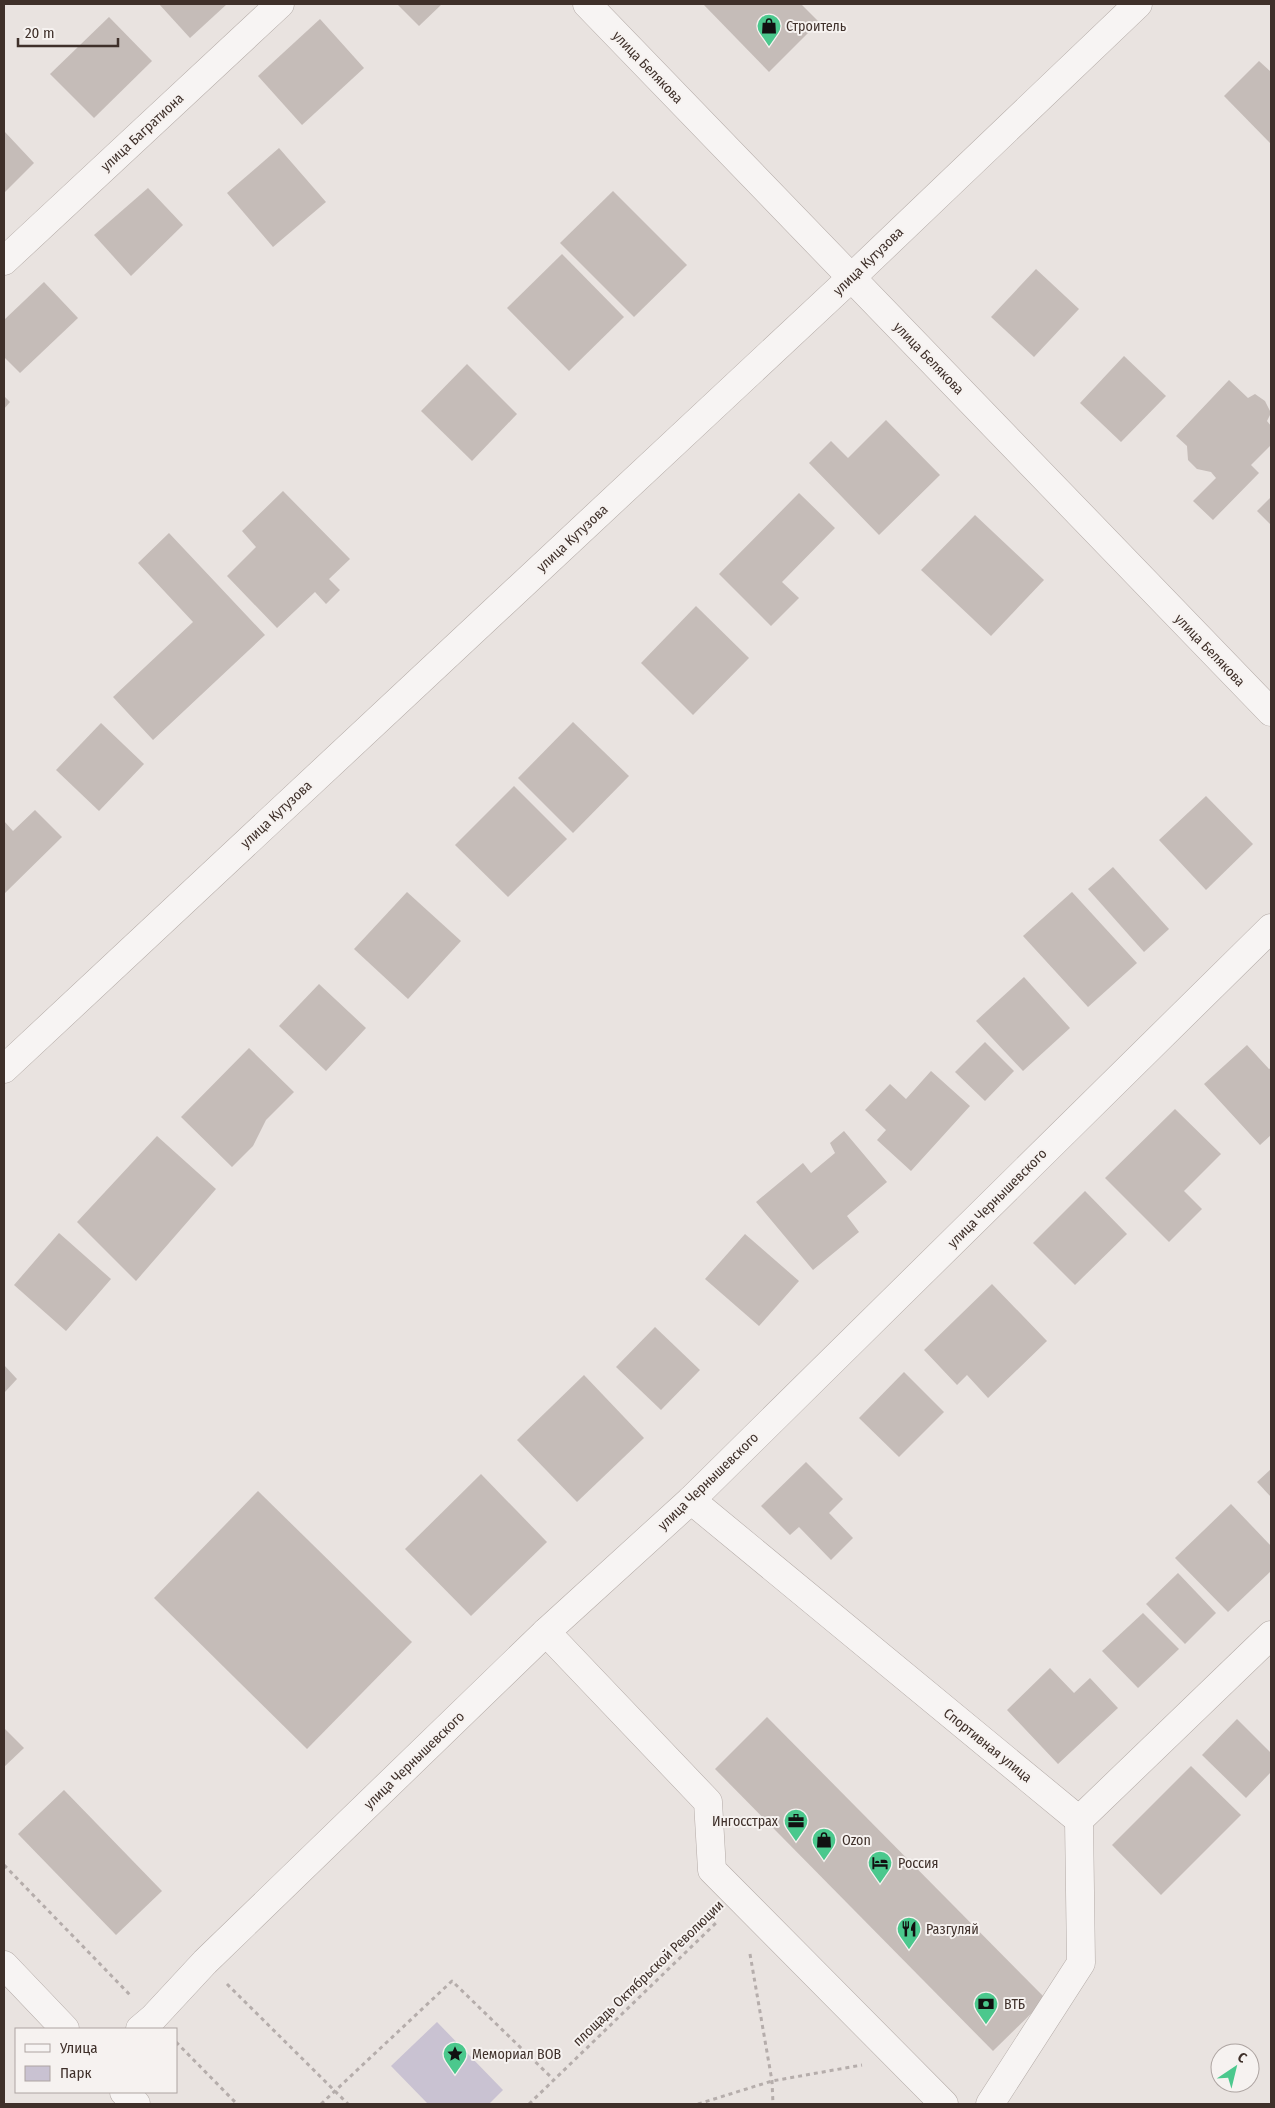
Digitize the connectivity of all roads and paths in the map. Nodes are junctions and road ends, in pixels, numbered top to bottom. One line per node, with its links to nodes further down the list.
1 (280, 4): 4 (street, улица Багратиона)
2 (587, 4): 5 (street, улица Белякова)
3 (1138, 4): 5 (street, улица Кутузова)
4 (4, 261)
5 (851, 278): 6 (street, улица Белякова); 8 (street, улица Кутузова)
6 (1271, 712)
7 (1271, 928): 9 (street, улица Чернышевского)
8 (4, 1069)
9 (691, 1500): 10 (street, улица Чернышевского); 12 (street, Спортивная улица)
10 (546, 1632): 14 (street); 16 (street, улица Чернышевского)
11 (1271, 1635): 12 (street)
12 (1079, 1820): 34 (street)
13 (4, 1865): 18 (path)
14 (740, 1900): 21 (street); 22 (path, площадь Октябрьской Революции)
15 (749, 1948): 23 (path)
16 (205, 1962): 18 (street, улица Чернышевского); 24 (path)
17 (4, 1966): 19 (street)
18 (146, 2024)
19 (64, 2028)
20 (178, 2044): 27 (path)
21 (899, 2058): 23 (path); 33 (street)
22 (553, 2079): 24 (path); 30 (path, площадь Октябрьской Революции)
23 (772, 2081): 31 (path); 32 (path)
24 (334, 2090): 28 (path); 29 (path)
25 (125, 2093): 26 (street)
26 (136, 2104)
27 (237, 2104)
28 (321, 2104)
29 (348, 2104)
30 (529, 2104)
31 (698, 2104)
32 (773, 2104)
33 (944, 2104)
34 (990, 2104)

